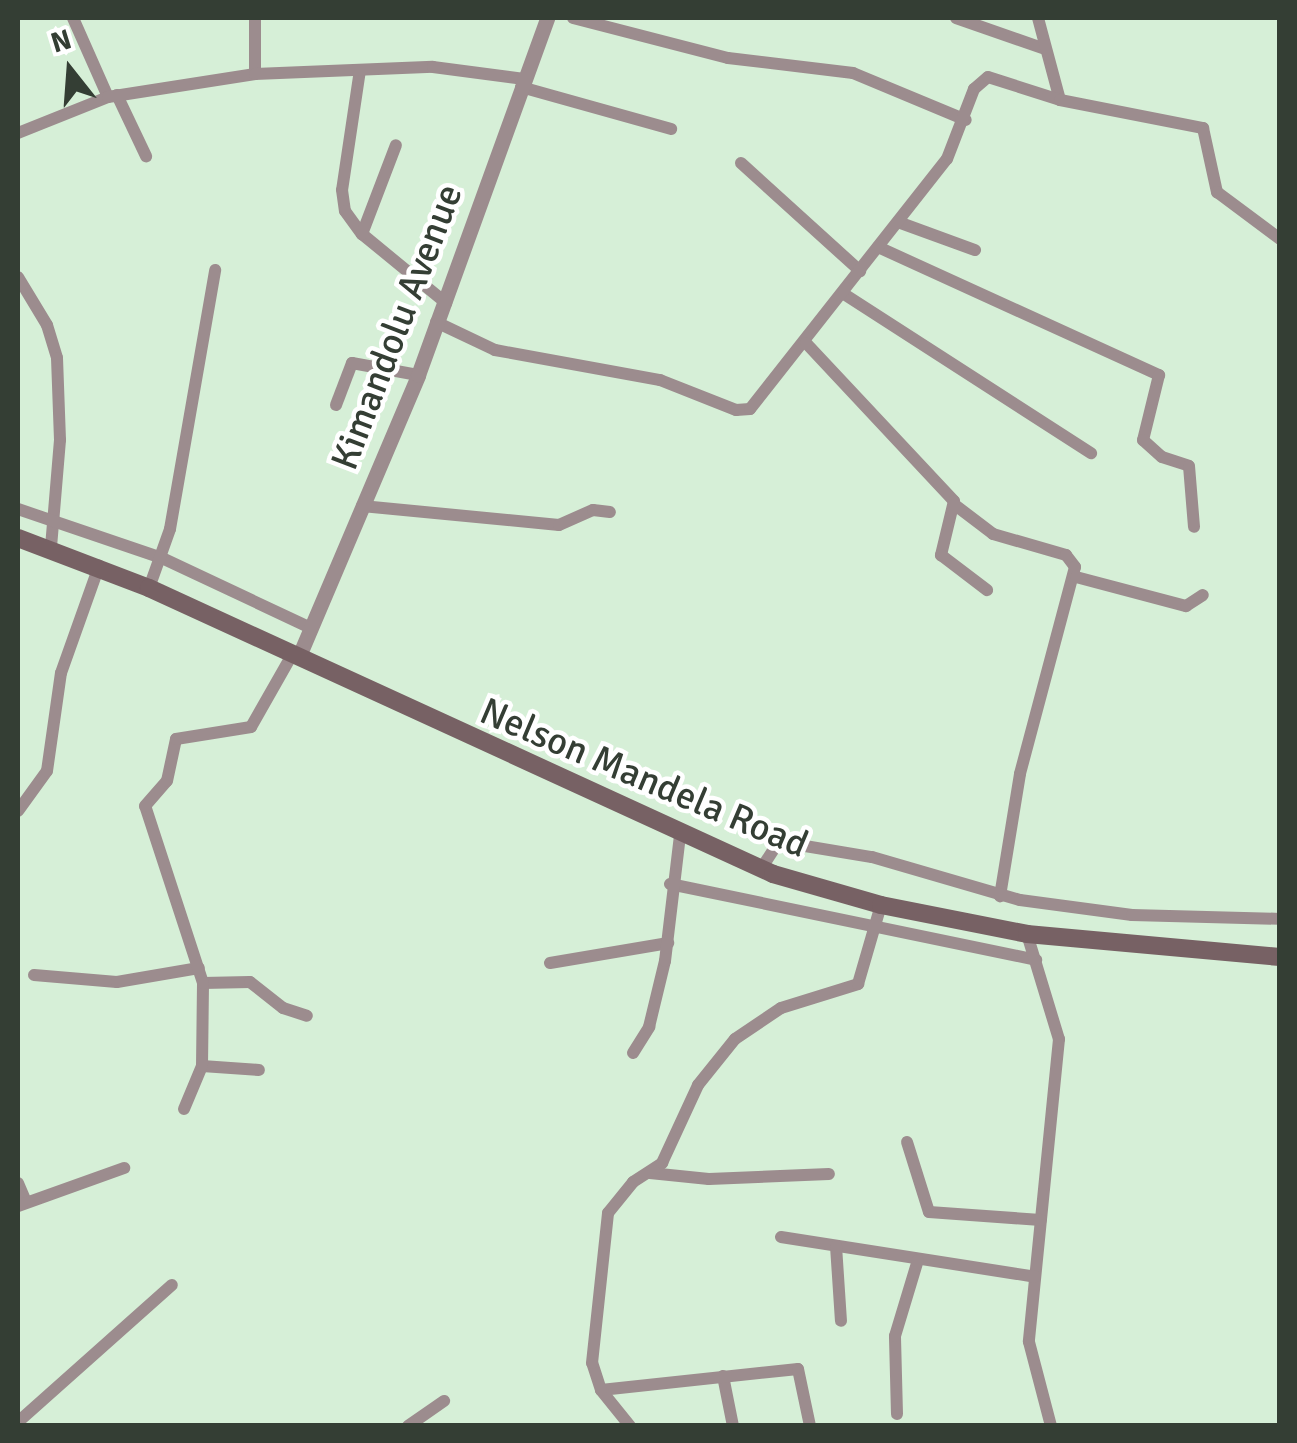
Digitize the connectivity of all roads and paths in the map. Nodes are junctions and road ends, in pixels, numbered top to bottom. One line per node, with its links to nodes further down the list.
1 (73, 18): 11 (street)
2 (255, 18): 9 (street)
3 (547, 18): 10 (street, Kimandolu Avenue)
4 (573, 18): 13 (street)
5 (956, 18): 7 (street)
6 (1038, 18): 7 (street)
7 (1045, 49): 12 (street)
8 (360, 70): 9 (street); 10 (street); 20 (street)
9 (255, 74): 11 (street)
10 (522, 83): 14 (street); 28 (street, Kimandolu Avenue)
11 (113, 96): 15 (street); 17 (street)
12 (1060, 100): 13 (street); 21 (street)
13 (966, 120): 19 (street)
14 (671, 129)
15 (18, 132)
16 (396, 145): 20 (street)
17 (146, 156)
18 (741, 163): 25 (street)
19 (898, 222): 22 (street); 23 (street)
20 (362, 234): 28 (street)
21 (1280, 239)
22 (878, 247): 25 (street); 39 (street)
23 (975, 250)
24 (214, 270): 42 (street)
25 (860, 271): 27 (street)
26 (18, 277): 38 (street)
27 (844, 294): 30 (street); 33 (street)
28 (446, 303): 29 (street, Kimandolu Avenue)
29 (436, 322): 30 (street); 31 (street, Kimandolu Avenue)
30 (806, 342): 34 (street)
31 (418, 375): 32 (street); 35 (street, Kimandolu Avenue)
32 (336, 405)
33 (1091, 453)
34 (956, 505): 44 (street); 46 (street)
35 (362, 506): 37 (street); 48 (street, Kimandolu Avenue)
36 (18, 509): 38 (street)
37 (610, 512)
38 (58, 519): 41 (street); 42 (street)
39 (1194, 527)
40 (18, 538): 41 (main road, Nelson Mandela Road)
41 (51, 548): 43 (main road, Nelson Mandela Road)
42 (162, 558): 45 (street); 48 (street)
43 (99, 566): 45 (main road, Nelson Mandela Road); 50 (street)
44 (1076, 577): 47 (street); 54 (street)
45 (149, 588): 49 (main road, Nelson Mandela Road)
46 (987, 590)
47 (1203, 595)
48 (311, 628): 49 (street, Kimandolu Avenue)
49 (296, 654): 51 (main road, Nelson Mandela Road); 63 (street)
50 (18, 811)
51 (680, 836): 52 (main road, Nelson Mandela Road); 53 (street)
52 (761, 869): 54 (street); 55 (main road, Nelson Mandela Road)
53 (670, 884): 57 (street); 59 (street)
54 (1000, 896): 56 (street)
55 (881, 905): 57 (street); 58 (main road, Nelson Mandela Road)
56 (1280, 919)
57 (876, 929): 61 (street); 73 (street)
58 (1027, 934): 60 (main road, Nelson Mandela Road); 61 (street)
59 (668, 943): 62 (street); 67 (street)
60 (1280, 956)
61 (1036, 960): 77 (street)
62 (550, 963)
63 (199, 968): 64 (street); 65 (street)
64 (34, 975)
65 (203, 983): 66 (street); 68 (street)
66 (307, 1016)
67 (633, 1053)
68 (202, 1066): 69 (street); 70 (street)
69 (260, 1070)
70 (184, 1109)
71 (907, 1142): 77 (street)
72 (124, 1168): 76 (street)
73 (650, 1173): 74 (street); 85 (street)
74 (828, 1174)
75 (18, 1183): 76 (street)
76 (22, 1204)
77 (1041, 1220): 81 (street)
78 (782, 1237): 79 (street)
79 (836, 1246): 80 (street); 83 (street)
80 (918, 1260): 81 (street); 87 (street)
81 (1034, 1277): 93 (street)
82 (172, 1286): 88 (street)
83 (840, 1321)
84 (724, 1376): 85 (street); 91 (street); 92 (street)
85 (601, 1390): 90 (street)
86 (444, 1402): 89 (street)
87 (897, 1414)
88 (18, 1422)
89 (408, 1426)
90 (630, 1426)
91 (733, 1426)
92 (810, 1426)
93 (1051, 1426)

